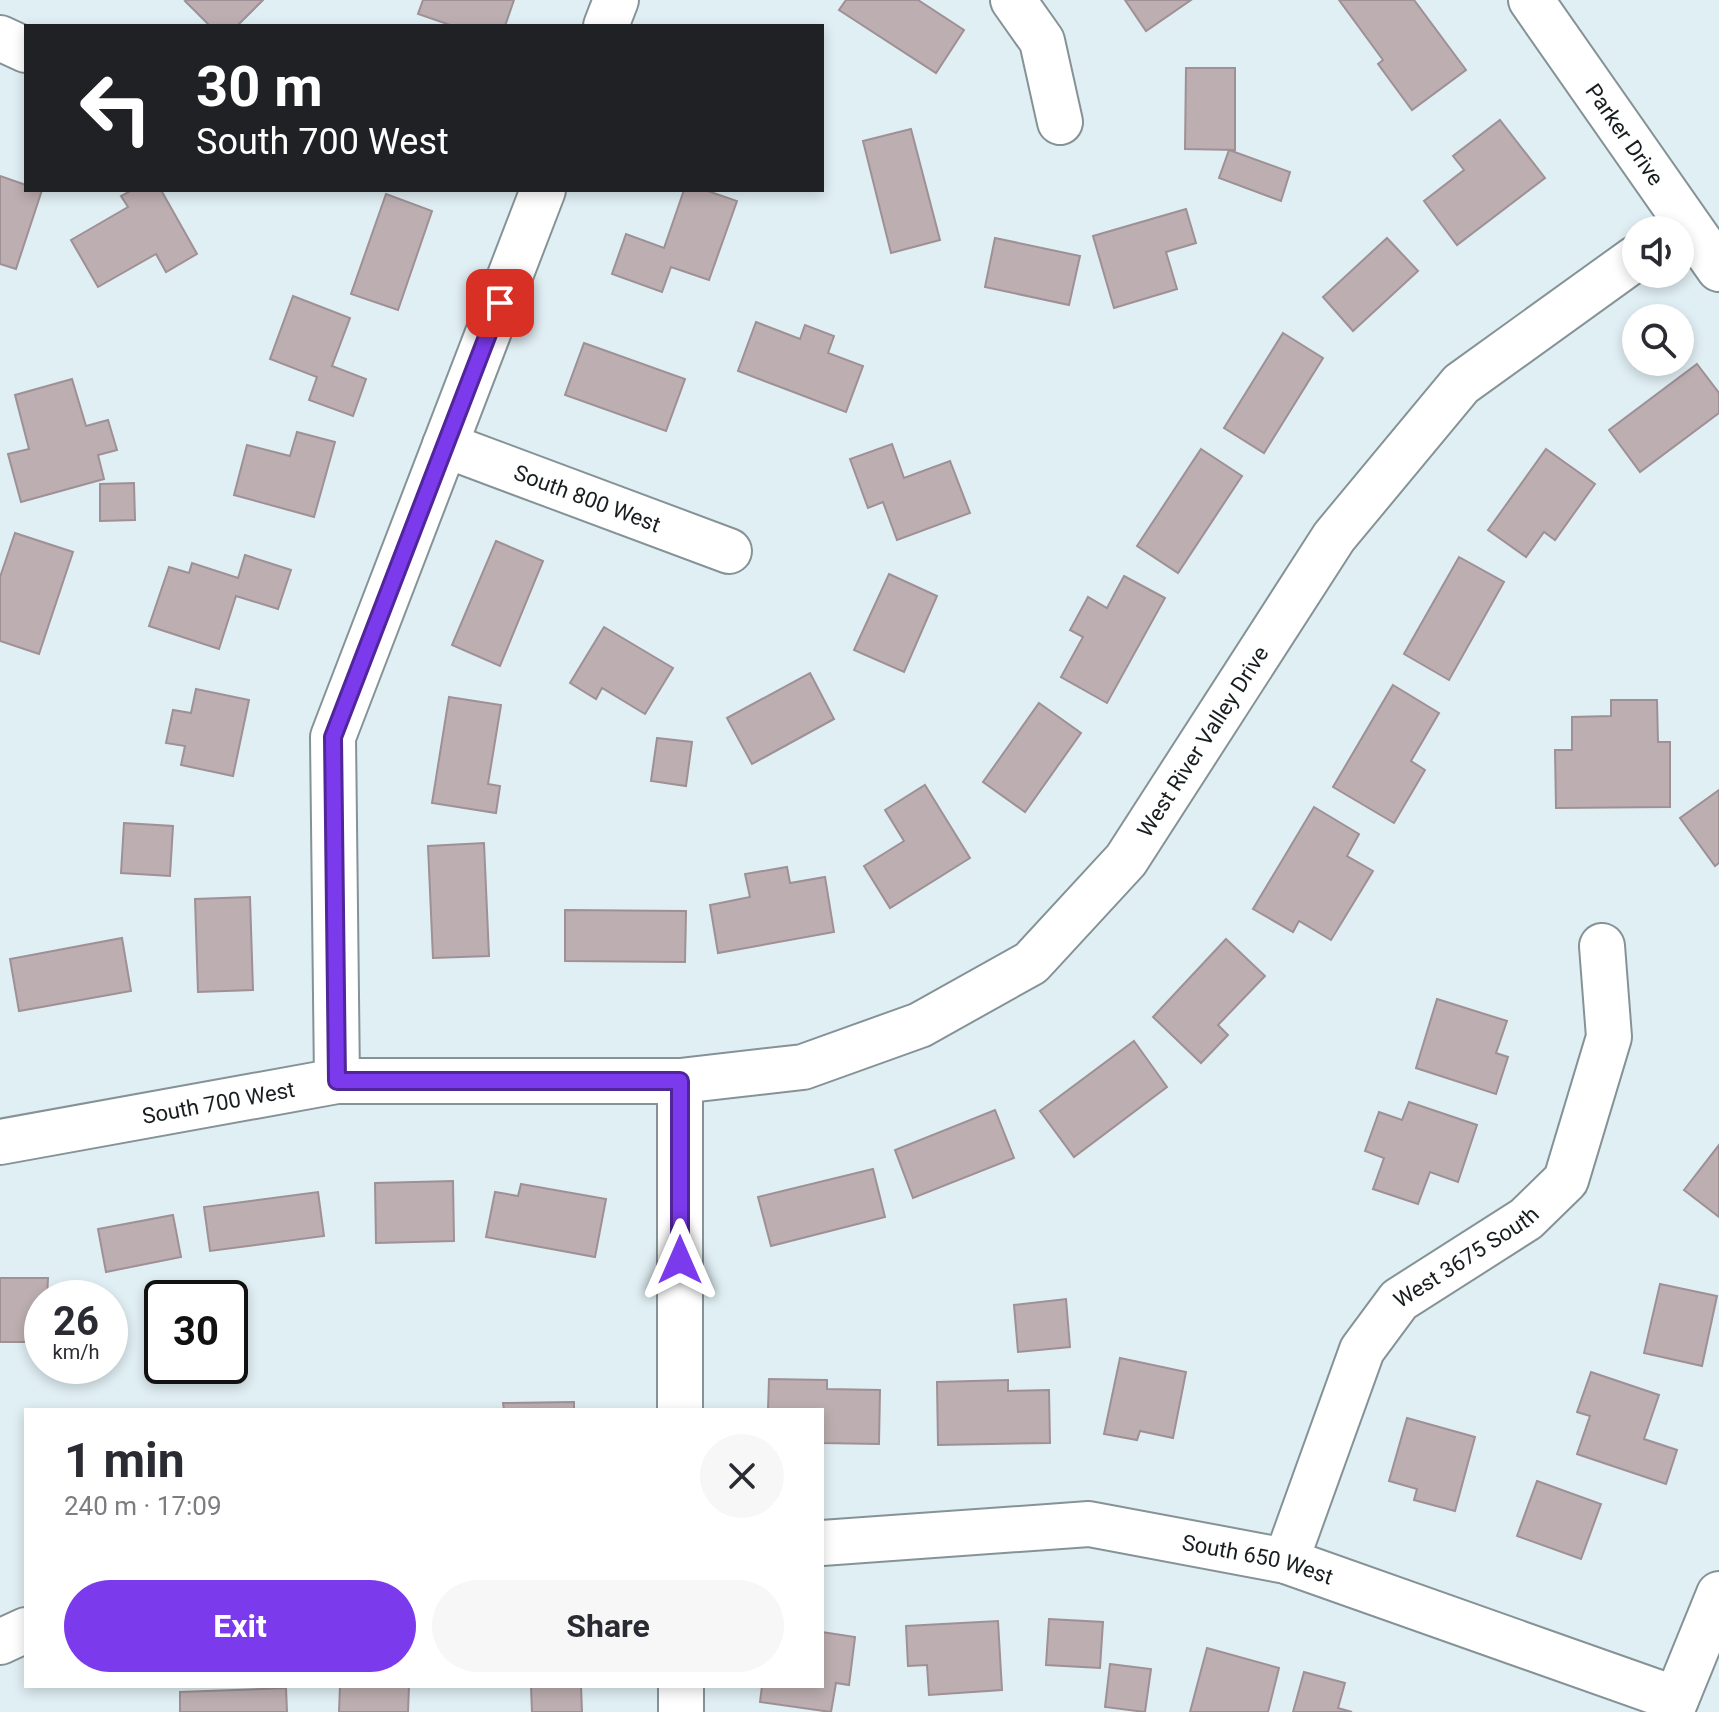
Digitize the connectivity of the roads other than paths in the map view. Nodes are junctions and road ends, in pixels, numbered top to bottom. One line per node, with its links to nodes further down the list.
1 (616, 0): 4 (street)
2 (1013, 0): 7 (street)
3 (1531, 0): 9 (street, Parker Drive)
4 (607, 24)
5 (0, 38): 6 (street)
6 (24, 49)
7 (1060, 122)
8 (542, 192): 13 (street)
9 (1674, 216)
10 (1694, 241): 12 (street, Parker Drive)
11 (1622, 268): 17 (street, West River Valley Drive)
12 (1719, 269)
13 (445, 445): 14 (street, South 800 West); 16 (street)
14 (729, 551)
15 (1602, 946): 21 (street, West 3675 South)
16 (337, 1081): 17 (street, South 700 West); 18 (street, South 700 West)
17 (680, 1081): 19 (street)
18 (0, 1142)
19 (680, 1408)
20 (824, 1543): 21 (street, South 650 West)
21 (1286, 1561): 26 (street, South 650 West)
22 (1719, 1594): 26 (street)
23 (24, 1631): 24 (street)
24 (0, 1642)
25 (681, 1688): 27 (street)
26 (1674, 1706)
27 (681, 1712)

